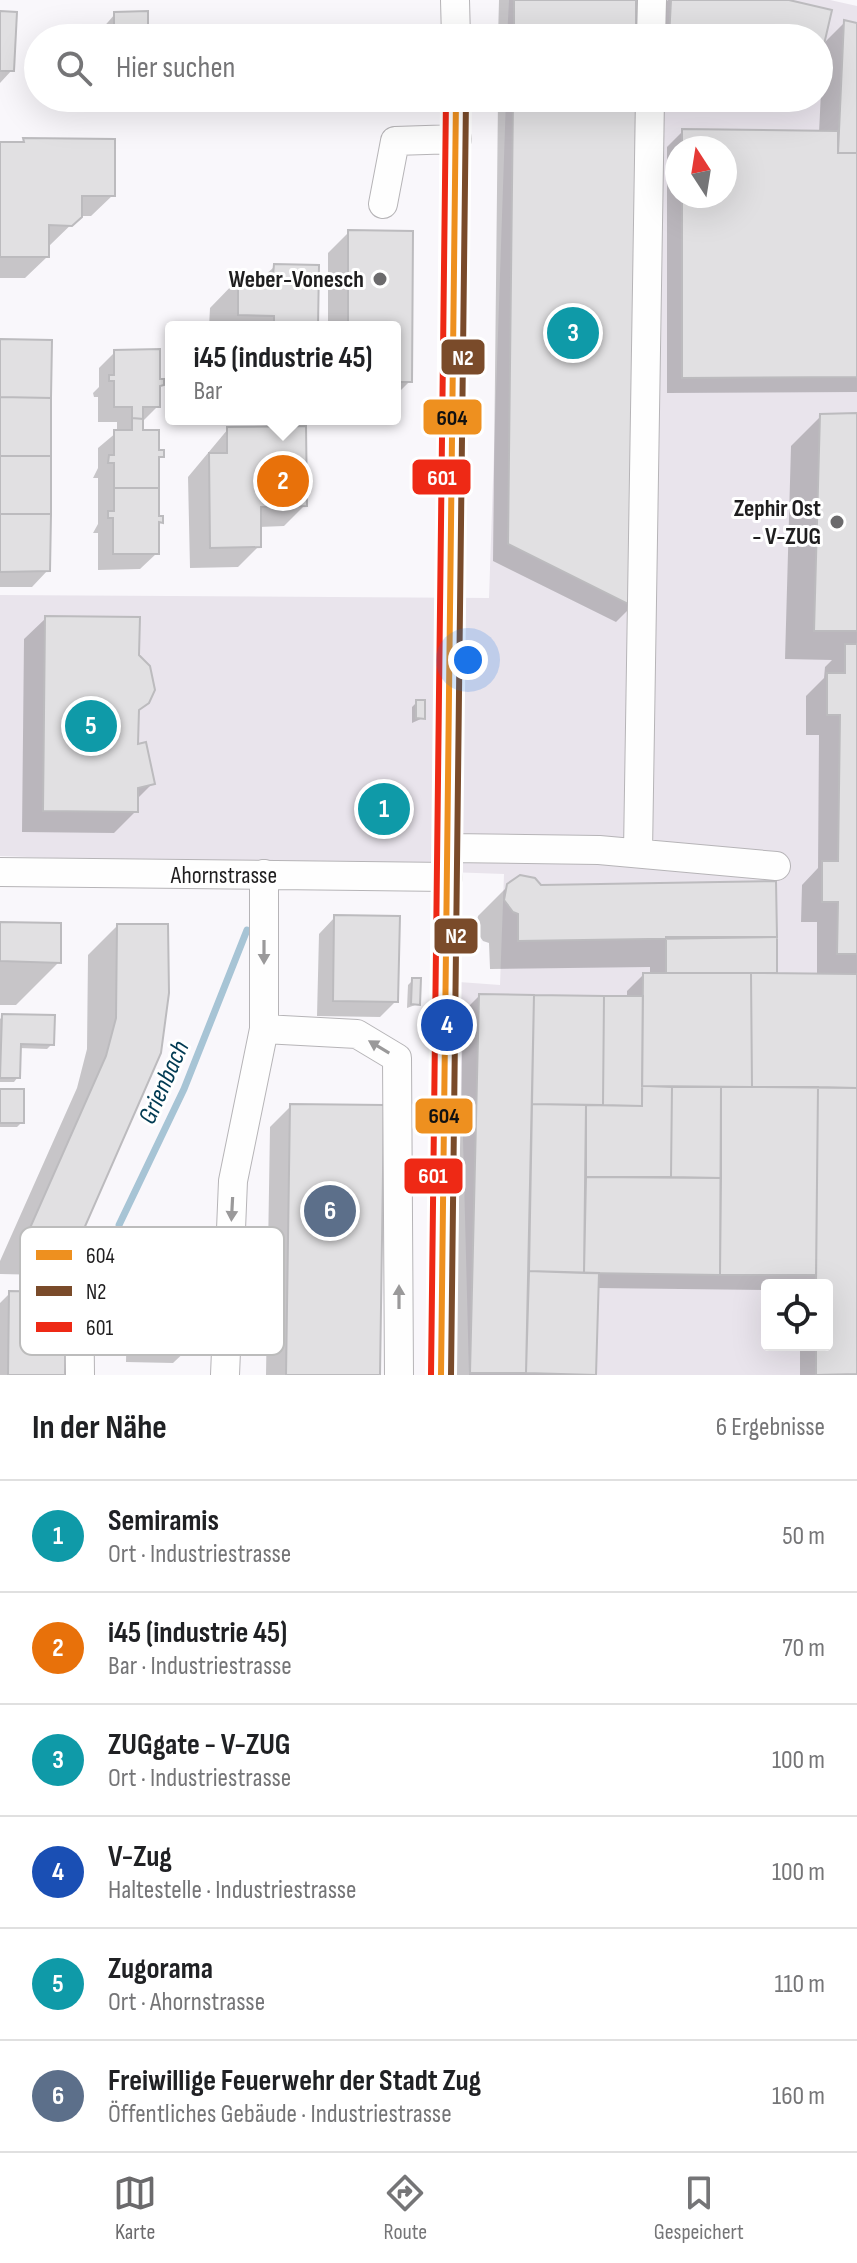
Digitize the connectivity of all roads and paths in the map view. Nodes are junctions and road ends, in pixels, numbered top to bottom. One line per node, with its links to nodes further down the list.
1 (455, 0): 3 (street)
2 (652, 0): 4 (street)
3 (456, 24)
4 (651, 24)
5 (456, 112): 7 (street)
6 (650, 112): 10 (street)
7 (457, 139): 8 (street); 9 (street)
8 (383, 204)
9 (449, 848): 10 (street); 14 (street)
10 (638, 852): 11 (street)
11 (776, 866)
12 (0, 872): 13 (street, Ahornstrasse)
13 (264, 874): 14 (street, Ahornstrasse); 15 (street, one-way to 15)
14 (448, 877): 22 (street)
15 (264, 1029): 16 (street, one-way to 16); 21 (street, one-way to 15)
16 (231, 1227)
17 (80, 1355): 19 (street)
18 (226, 1355): 20 (street, one-way to 20)
19 (80, 1375)
20 (225, 1375)
21 (399, 1375)
22 (441, 1375)

